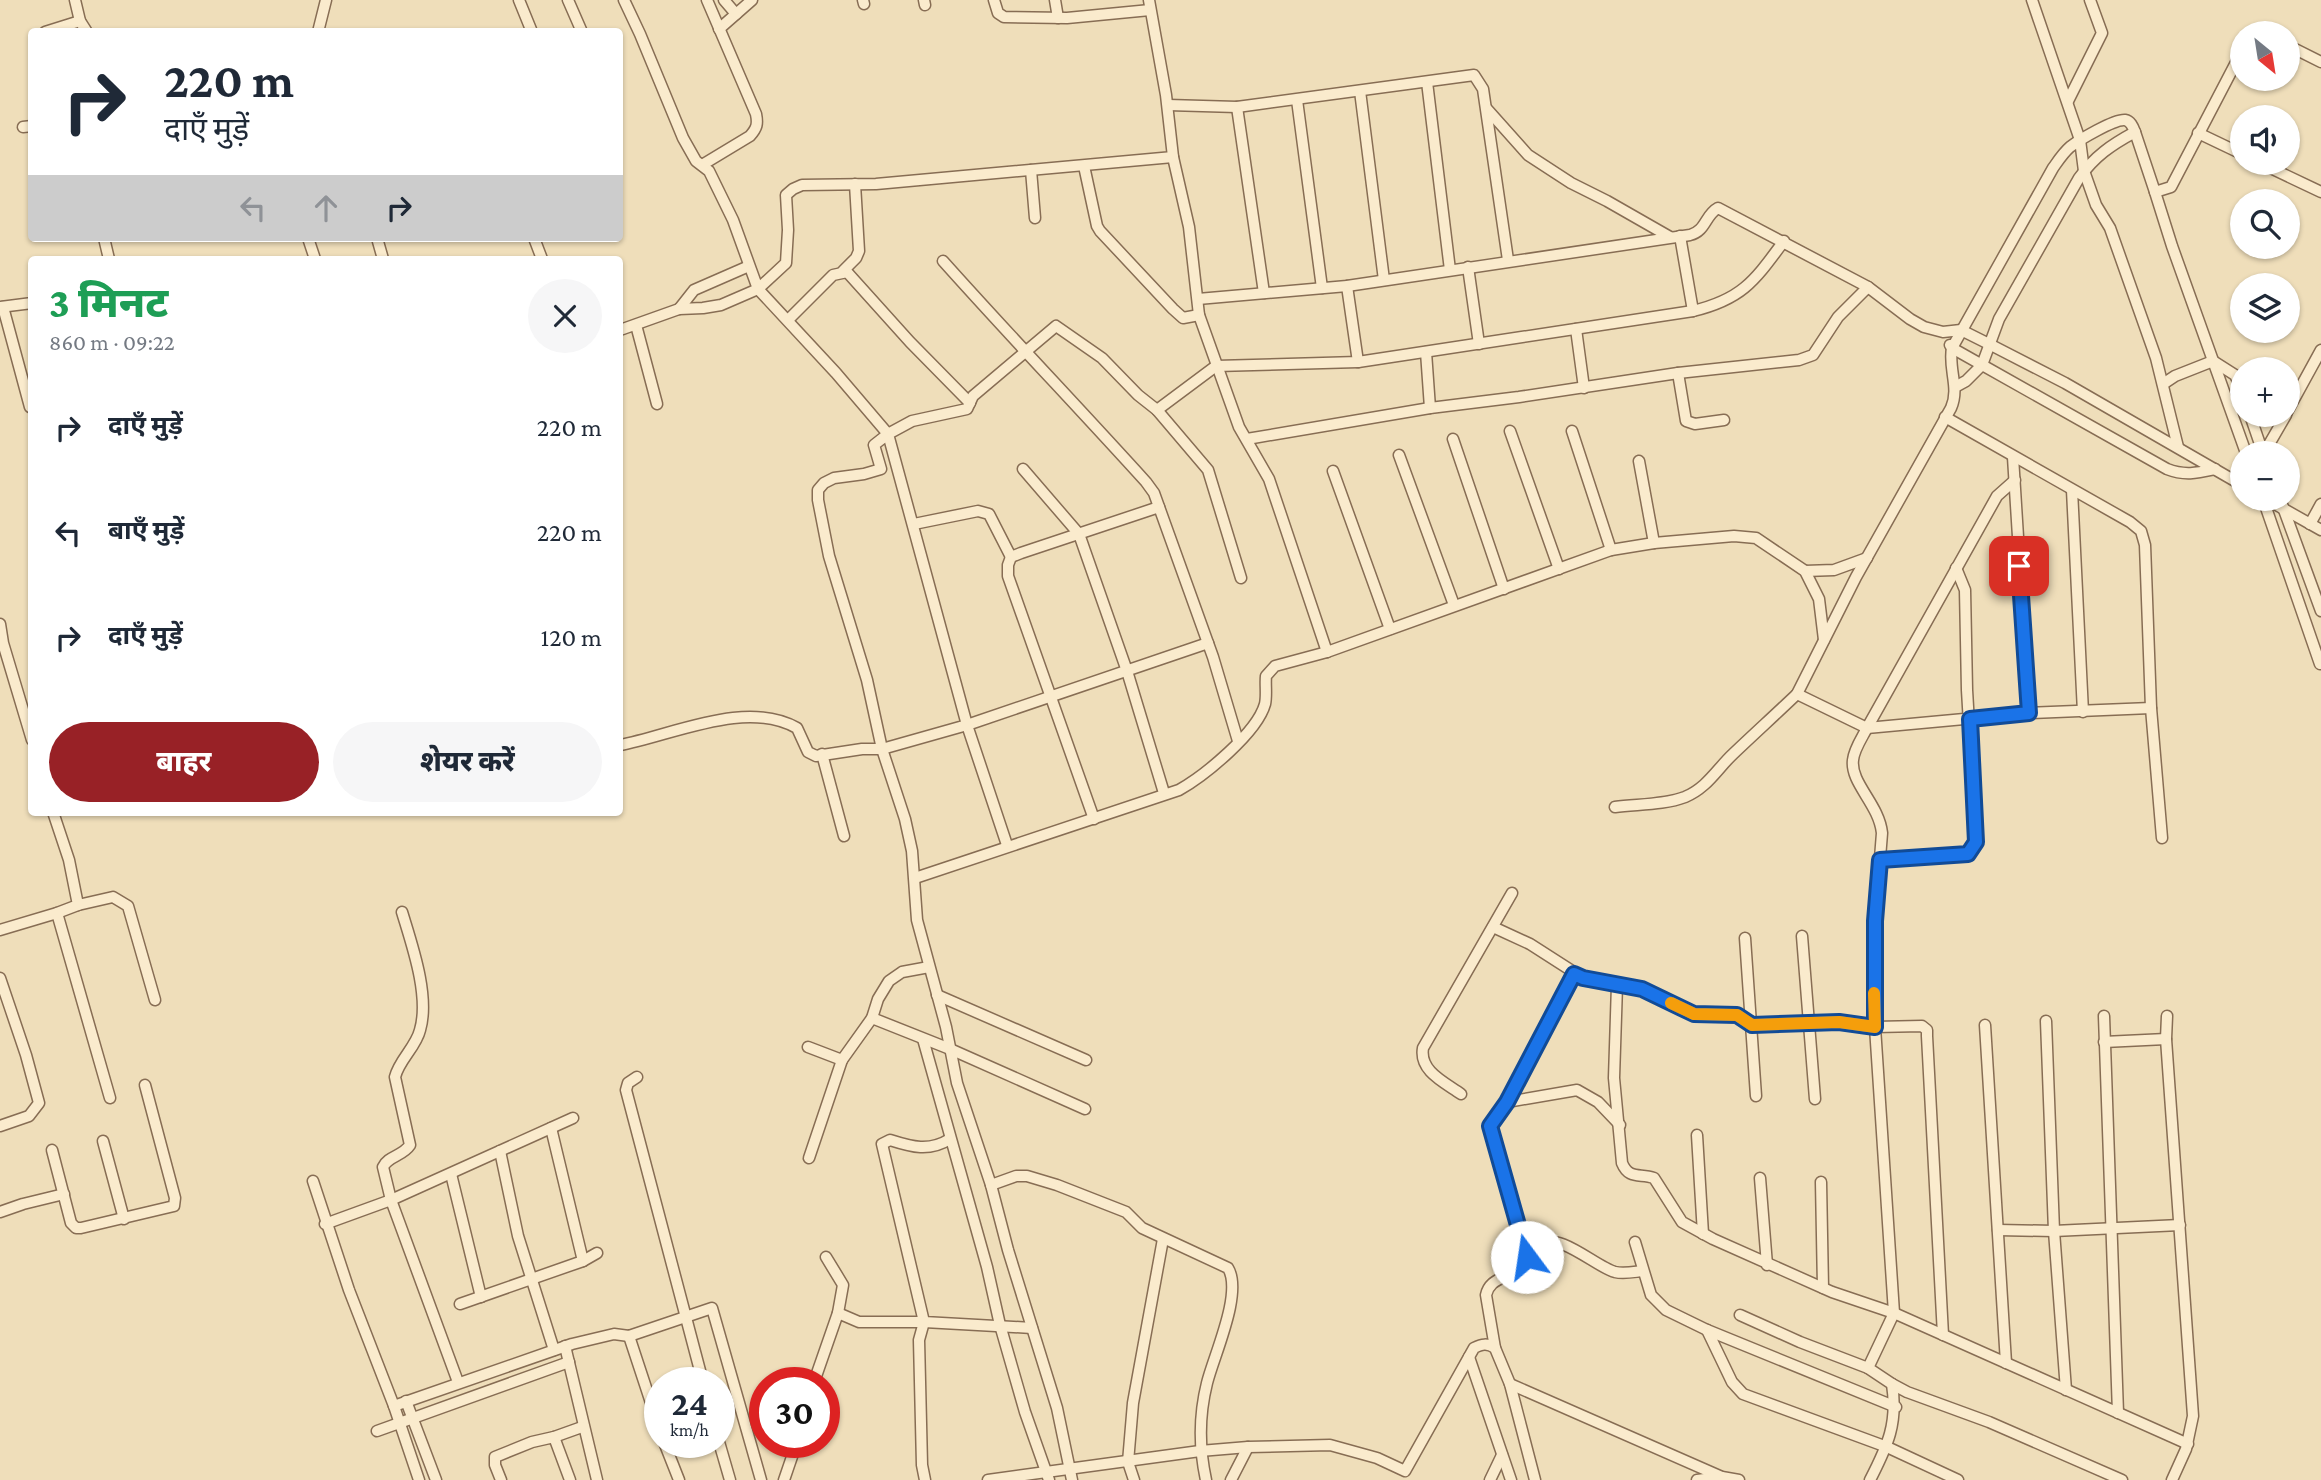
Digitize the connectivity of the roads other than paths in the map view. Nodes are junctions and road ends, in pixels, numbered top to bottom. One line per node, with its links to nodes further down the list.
1 (75, 0): 16 (street)
2 (327, 0): 19 (street)
3 (519, 0): 20 (street)
4 (568, 0): 21 (street)
5 (624, 0): 38 (street)
6 (707, 0): 22 (street)
7 (724, 0): 14 (street)
8 (752, 0): 14 (street)
9 (993, 0): 15 (street)
10 (1055, 0): 15 (street)
11 (2032, 0): 29 (street)
12 (2090, 0): 29 (street)
13 (1150, 5): 15 (street); 30 (street)
14 (736, 14): 22 (street)
15 (1058, 18)
16 (80, 21): 17 (street); 18 (street)
17 (58, 28)
18 (84, 28)
19 (319, 28)
20 (530, 28)
21 (580, 28)
22 (719, 29): 38 (street)
23 (2300, 52): 24 (street)
24 (2321, 62)
25 (2230, 74): 34 (street)
26 (1427, 82): 27 (street); 32 (street); 53 (street)
27 (1360, 91): 28 (street); 55 (street)
28 (1297, 100): 31 (street); 58 (street)
29 (2068, 101): 35 (street)
30 (1168, 105): 31 (street); 37 (street)
31 (1237, 107): 60 (street)
32 (1486, 108): 47 (street); 49 (street)
33 (2135, 132): 35 (street); 41 (street); 44 (street)
34 (2199, 133): 36 (street); 44 (street)
35 (2080, 140): 41 (street); 71 (street)
36 (2230, 148)
37 (1173, 157): 39 (street); 61 (street)
38 (702, 165): 51 (street)
39 (1084, 166): 40 (street); 66 (street)
40 (1031, 170): 43 (street); 46 (street)
41 (2084, 171): 74 (street); 85 (street)
42 (2285, 175): 45 (street)
43 (855, 184): 54 (street); 59 (street)
44 (2155, 192): 79 (street)
45 (2321, 192)
46 (1035, 218)
47 (1675, 237): 48 (street); 49 (street); 65 (street)
48 (1784, 241): 57 (street); 65 (street)
49 (1508, 260): 52 (street)
50 (943, 261): 77 (street)
51 (750, 266): 59 (street); 64 (street)
52 (1468, 267): 53 (street); 73 (street)
53 (1450, 270): 55 (street)
54 (843, 271): 67 (street); 90 (street)
55 (1384, 280): 56 (street)
56 (1347, 286): 58 (street); 80 (street)
57 (1868, 287): 72 (street); 84 (street)
58 (1322, 288): 60 (street)
59 (758, 289): 64 (street); 67 (street)
60 (1264, 293): 61 (street)
61 (1198, 299): 66 (street)
62 (28, 304): 63 (street)
63 (1, 307): 89 (street)
64 (679, 309): 68 (street)
65 (1693, 311): 69 (street)
66 (1199, 315): 82 (street)
67 (788, 320): 98 (street)
68 (636, 325): 70 (street); 91 (street)
69 (1576, 328): 73 (street); 87 (street)
70 (623, 329)
71 (1961, 330): 72 (street); 74 (street); 75 (street)
72 (1942, 332): 75 (street)
73 (1479, 344): 78 (street)
74 (1991, 345): 81 (street); 102 (street)
75 (1952, 348): 81 (street); 86 (street)
76 (2321, 350): 88 (street)
77 (1024, 352): 90 (street); 93 (street); 113 (street)
78 (1426, 352): 80 (street); 92 (street)
79 (2213, 361): 83 (street); 85 (street); 101 (street)
80 (1358, 362): 82 (street)
81 (1982, 365): 86 (street); 107 (street)
82 (1216, 366): 93 (street); 99 (street)
83 (2230, 372)
84 (1678, 373): 87 (street); 95 (street)
85 (2163, 384): 102 (street)
86 (1955, 387): 94 (street)
87 (1584, 388): 92 (street)
88 (2300, 388)
89 (28, 400)
90 (970, 403): 98 (street)
91 (657, 404)
92 (1430, 408): 99 (street)
93 (1157, 410): 127 (street)
94 (1945, 417): 104 (street); 123 (street)
95 (1724, 420)
96 (1510, 431): 124 (street)
97 (1573, 431): 121 (street)
98 (888, 434): 117 (street); 149 (street)
99 (1247, 439): 135 (street)
100 (1452, 439): 128 (street)
101 (2242, 441)
102 (2178, 447): 107 (street)
103 (1399, 455): 129 (street)
104 (2013, 457): 110 (street); 111 (street)
105 (1639, 461): 120 (street)
106 (1023, 469): 119 (street)
107 (2216, 469): 109 (street)
108 (1333, 471): 132 (street)
109 (2230, 478)
110 (2015, 480): 125 (street); 142 (street)
111 (2072, 489): 140 (street); 141 (street)
112 (2321, 504): 118 (street)
113 (1159, 507): 119 (street); 134 (street)
114 (2268, 511): 136 (street)
115 (2285, 511): 130 (street)
116 (2288, 511): 118 (street)
117 (914, 524): 122 (street); 144 (street)
118 (2318, 527)
119 (1079, 534): 122 (street); 137 (street)
120 (1654, 542): 121 (street); 126 (street)
121 (1611, 550): 124 (street)
122 (1011, 557): 139 (street)
123 (1867, 558): 126 (street); 133 (street)
124 (1559, 569): 128 (street)
125 (1956, 569): 143 (street); 146 (street)
126 (1805, 571): 133 (street)
127 (1241, 578)
128 (1504, 589): 129 (street)
129 (1454, 605): 132 (street)
130 (2321, 611)
131 (0, 624): 145 (street)
132 (1390, 629): 135 (street)
133 (1824, 640): 138 (street)
134 (1208, 643): 137 (street); 147 (street)
135 (1327, 652): 147 (street)
136 (2320, 664)
137 (1127, 671): 139 (street); 151 (street)
138 (1797, 694): 146 (street); 152 (street)
139 (1052, 696): 144 (street); 154 (street)
140 (2151, 708): 141 (street); 156 (street)
141 (2083, 712): 142 (street)
142 (2029, 713): 143 (street)
143 (1970, 719): 146 (street); 158 (street)
144 (967, 725): 149 (street); 157 (street)
145 (28, 727)
146 (1867, 728): 158 (street)
147 (1238, 741): 151 (street)
148 (623, 744): 150 (street)
149 (882, 749): 150 (street); 159 (street)
150 (822, 754): 155 (street)
151 (1164, 793): 154 (street)
152 (1615, 807)
153 (54, 816): 161 (street)
154 (1094, 819): 157 (street)
155 (844, 836)
156 (2162, 838)
157 (1007, 845): 159 (street)
158 (1880, 860): 181 (street)
159 (915, 878): 168 (street)
160 (1512, 893): 164 (street)
161 (78, 905): 163 (street); 173 (street)
162 (402, 912): 213 (street)
163 (57, 913): 165 (street); 193 (street)
164 (1493, 926): 169 (street); 191 (street)
165 (0, 930)
166 (1802, 936): 178 (street)
167 (1745, 938): 179 (street)
168 (929, 967): 172 (street); 176 (street)
169 (1574, 974): 171 (street); 195 (street)
170 (0, 978): 199 (street)
171 (1617, 985): 179 (street); 198 (street)
172 (937, 995): 186 (street); 188 (street)
173 (155, 1000)
174 (2104, 1016): 184 (street)
175 (2167, 1016): 183 (street)
176 (872, 1017): 182 (street); 187 (street)
177 (2046, 1021): 220 (street)
178 (1810, 1024): 179 (street); 181 (street); 194 (street)
179 (1752, 1025): 192 (street)
180 (1985, 1025): 219 (street)
181 (1875, 1027): 235 (street); 242 (street)
182 (923, 1039): 186 (street); 202 (street)
183 (2166, 1039): 184 (street); 217 (street)
184 (2104, 1042): 218 (street)
185 (808, 1047): 187 (street)
186 (950, 1049): 196 (street); 211 (street)
187 (842, 1060): 206 (street)
188 (1086, 1060)
189 (637, 1077): 237 (street)
190 (145, 1085): 215 (street)
191 (1461, 1094)
192 (1756, 1096)
193 (110, 1098)
194 (1815, 1099)
195 (1507, 1102): 198 (street); 226 (street)
196 (1085, 1109)
197 (573, 1118): 200 (street)
198 (1620, 1125): 221 (street)
199 (0, 1126)
200 (551, 1128): 205 (street); 227 (street)
201 (1696, 1135): 221 (street)
202 (950, 1139): 238 (street); 239 (street)
203 (103, 1142): 215 (street)
204 (52, 1150): 212 (street)
205 (500, 1151): 207 (street); 230 (street)
206 (809, 1158)
207 (451, 1174): 213 (street); 232 (street)
208 (1760, 1178): 228 (street)
209 (313, 1181): 216 (street)
210 (1821, 1182): 231 (street)
211 (991, 1185): 222 (street); 240 (street)
212 (64, 1194): 214 (street); 215 (street)
213 (391, 1200): 216 (street); 254 (street)
214 (0, 1212)
215 (124, 1219)
216 (325, 1224): 259 (street)
217 (2180, 1225): 218 (street); 267 (street)
218 (2111, 1227): 220 (street); 261 (street)
219 (1998, 1230): 220 (street); 249 (street)
220 (2054, 1231): 257 (street)
221 (1703, 1234): 228 (street)
222 (1163, 1238): 270 (street); 275 (street)
223 (1635, 1242): 229 (street)
224 (597, 1253): 227 (street)
225 (826, 1257): 234 (street)
226 (1527, 1257): 229 (street); 245 (street)
227 (583, 1261): 230 (street)
228 (1767, 1265): 231 (street)
229 (1642, 1271): 241 (street)
230 (531, 1278): 232 (street); 246 (street)
231 (1823, 1288): 235 (street)
232 (481, 1297): 233 (street)
233 (460, 1304)
234 (838, 1313): 238 (street); 251 (street)
235 (1894, 1313): 242 (street); 252 (street)
236 (1740, 1315): 252 (street)
237 (685, 1318): 243 (street); 250 (street); 287 (street)
238 (924, 1322): 239 (street); 289 (street)
239 (1000, 1325): 240 (street); 276 (street)
240 (1032, 1328): 277 (street)
241 (1707, 1330): 260 (street); 269 (street)
242 (1942, 1335): 249 (street)
243 (629, 1336): 244 (street); 253 (street)
244 (565, 1346): 246 (street); 248 (street)
245 (1495, 1348): 247 (street); 255 (street)
246 (554, 1350): 254 (street)
247 (1469, 1356): 271 (street); 278 (street)
248 (569, 1362): 262 (street); 264 (street)
249 (2006, 1363): 257 (street)
250 (699, 1367)
251 (819, 1367)
252 (1868, 1368): 256 (street)
253 (644, 1381)
254 (458, 1382): 258 (street)
255 (1510, 1384): 279 (street); 296 (street)
256 (1892, 1384): 260 (street); 301 (street)
257 (2066, 1390): 261 (street)
258 (406, 1401): 259 (street); 262 (street)
259 (394, 1406): 263 (street)
260 (1896, 1407): 269 (street)
261 (2118, 1413): 267 (street)
262 (411, 1418): 263 (street); 281 (street)
263 (398, 1423): 265 (street); 280 (street)
264 (582, 1427): 266 (street); 284 (street)
265 (377, 1432)
266 (554, 1437): 282 (street); 283 (street)
267 (2188, 1444): 302 (street)
268 (1248, 1447): 270 (street); 278 (street); 293 (street)
269 (1887, 1447): 299 (street); 300 (street)
270 (1200, 1451): 275 (street); 292 (street)
271 (1502, 1455): 294 (street); 295 (street)
272 (670, 1458): 285 (street)
273 (724, 1458): 286 (street)
274 (791, 1458): 288 (street)
275 (1128, 1462): 277 (street); 291 (street)
276 (1048, 1475): 277 (street); 290 (street)
277 (1071, 1475)
278 (1403, 1476)
279 (1722, 1477): 297 (street); 298 (street)
280 (419, 1480)
281 (436, 1480)
282 (500, 1480)
283 (570, 1480)
284 (597, 1480)
285 (679, 1480)
286 (730, 1480)
287 (761, 1480)
288 (783, 1480)
289 (925, 1480)
290 (988, 1480)
291 (1134, 1480)
292 (1206, 1480)
293 (1231, 1480)
294 (1490, 1480)
295 (1511, 1480)
296 (1533, 1480)
297 (1697, 1480)
298 (1739, 1480)
299 (1870, 1480)
300 (1958, 1480)
301 (2122, 1480)
302 (2172, 1480)

